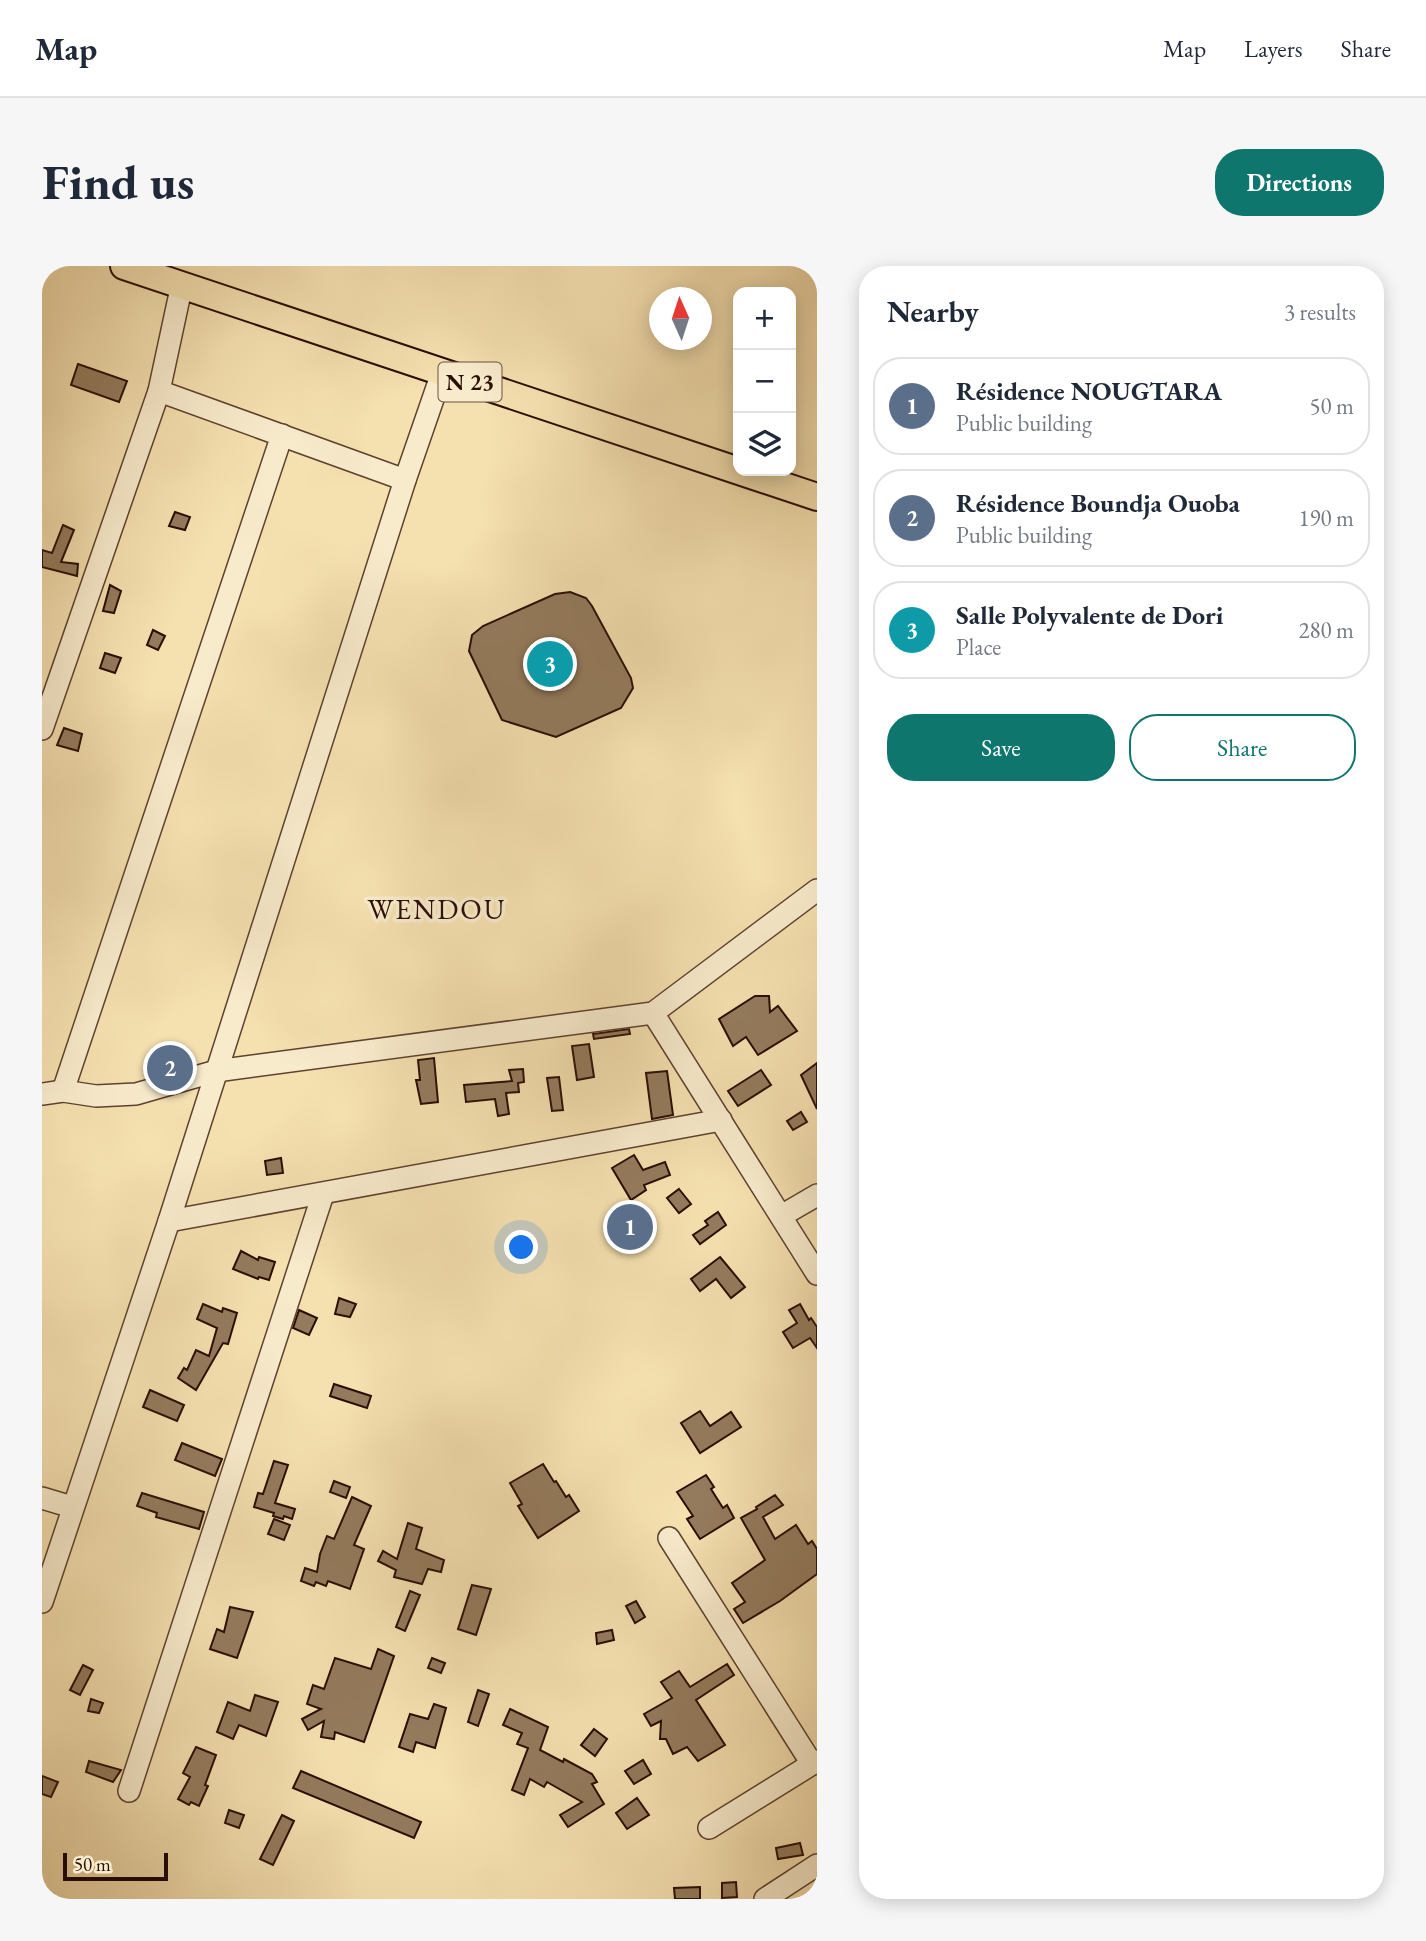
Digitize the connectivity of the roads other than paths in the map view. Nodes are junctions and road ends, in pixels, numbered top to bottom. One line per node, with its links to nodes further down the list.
1 (124, 266): 2 (main road, N 23)
2 (181, 284): 3 (main road, N 23); 4 (street)
3 (442, 373): 6 (street); 7 (main road, N 23)
4 (159, 391): 5 (street); 8 (street)
5 (282, 435): 6 (street); 12 (street)
6 (405, 480): 11 (street)
7 (817, 497)
8 (42, 729)
9 (817, 890): 10 (street)
10 (653, 1013): 11 (street); 13 (street)
11 (216, 1071): 12 (street); 17 (street)
12 (52, 1093)
13 (721, 1121): 14 (street); 16 (street)
14 (323, 1194): 17 (street); 24 (street)
15 (817, 1195): 16 (street)
16 (780, 1216): 18 (street)
17 (169, 1221): 20 (street)
18 (817, 1274)
19 (42, 1498): 20 (street)
20 (72, 1507): 22 (street)
21 (669, 1538): 23 (street)
22 (42, 1602)
23 (814, 1762): 25 (street)
24 (128, 1791)
25 (709, 1828)
26 (817, 1865): 27 (street)
27 (765, 1899)

